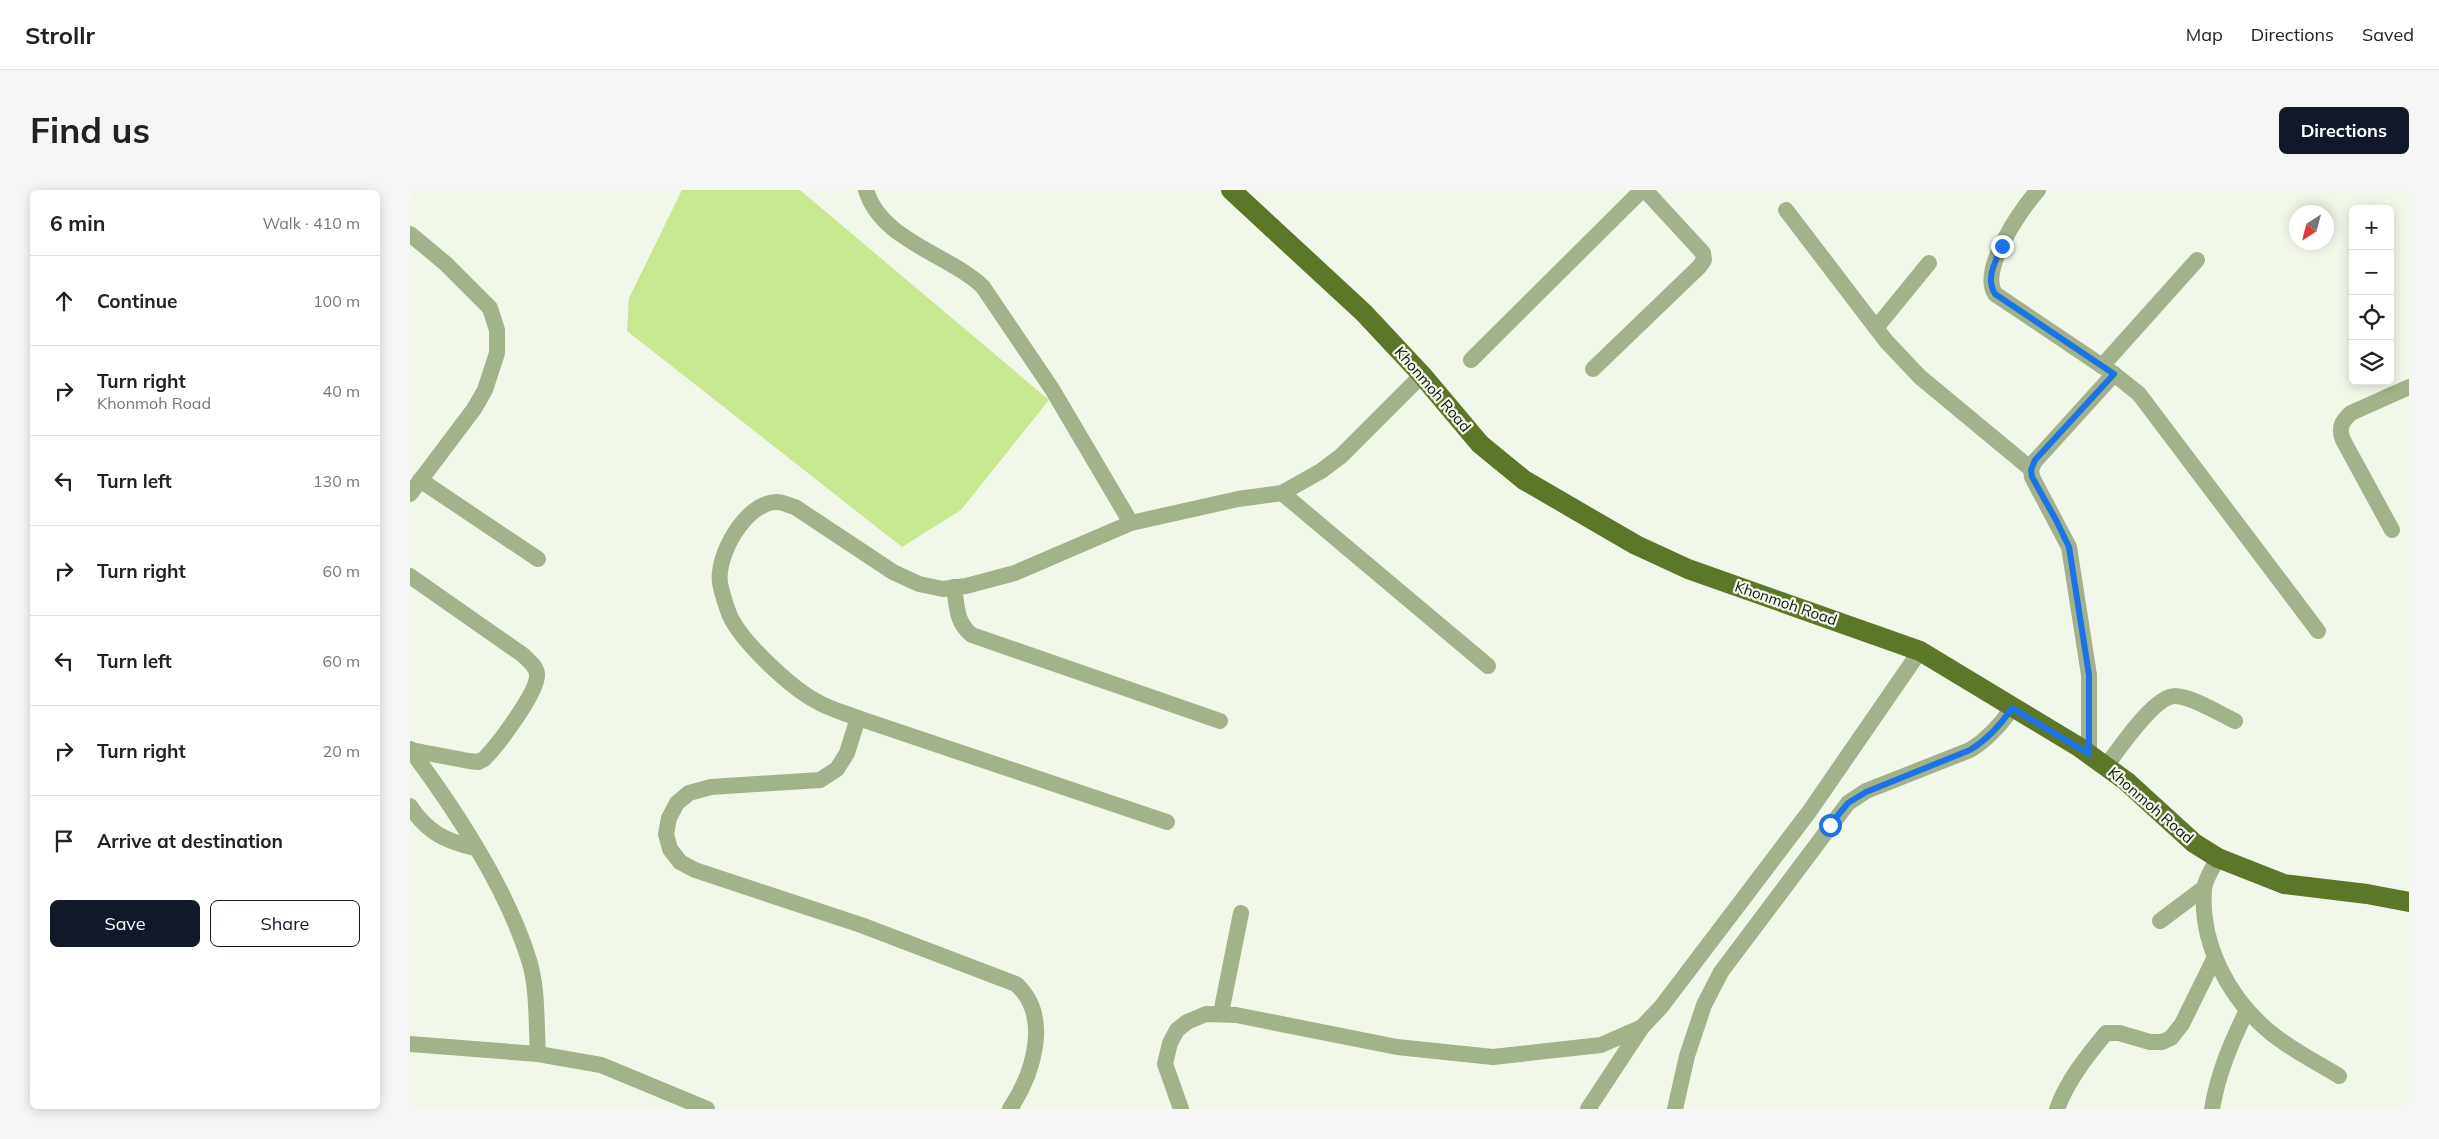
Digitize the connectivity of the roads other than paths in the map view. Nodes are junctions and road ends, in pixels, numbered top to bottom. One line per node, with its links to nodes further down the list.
1 (866, 190): 20 (street)
2 (1231, 190): 14 (main road, Khonmoh Road)
3 (1642, 190): 11 (street)
4 (1646, 190): 12 (street)
5 (2038, 190): 13 (street)
6 (1786, 210): 10 (street)
7 (410, 234): 17 (street)
8 (2197, 260): 13 (street)
9 (1929, 263): 10 (street)
10 (1876, 328): 16 (street)
11 (1471, 360)
12 (1593, 369)
13 (2108, 370): 16 (street); 25 (street)
14 (1422, 376): 19 (street); 26 (main road, Khonmoh Road)
15 (2409, 387): 21 (street)
16 (2031, 470): 33 (street)
17 (420, 480): 18 (street); 22 (street)
18 (410, 494)
19 (1282, 494): 20 (street); 27 (street)
20 (1132, 523): 24 (street)
21 (2392, 530)
22 (538, 559)
23 (410, 576): 32 (street)
24 (954, 588): 29 (street); 30 (street)
25 (2318, 631)
26 (1920, 651): 28 (main road, Khonmoh Road); 46 (street)
27 (1488, 666)
28 (2012, 708): 33 (main road, Khonmoh Road); 50 (street)
29 (858, 718): 36 (street); 52 (street)
30 (1220, 720)
31 (2236, 721): 34 (street)
32 (410, 750): 37 (street)
33 (2089, 754): 34 (main road, Khonmoh Road)
34 (2106, 766): 38 (main road, Khonmoh Road)
35 (410, 806): 37 (street)
36 (1167, 822)
37 (475, 848): 48 (street)
38 (2218, 858): 39 (street); 40 (main road, Khonmoh Road)
39 (2204, 888): 42 (street); 43 (street)
40 (2409, 902)
41 (1241, 913): 45 (street)
42 (2160, 921)
43 (2214, 959): 44 (street); 57 (street)
44 (2247, 1010): 49 (street); 58 (street)
45 (1221, 1013): 46 (street); 53 (street)
46 (1642, 1027): 54 (street)
47 (410, 1044): 48 (street)
48 (538, 1054): 51 (street)
49 (2339, 1076)
50 (1680, 1088): 55 (street); 56 (street)
51 (707, 1109)
52 (1010, 1109)
53 (1181, 1109)
54 (1588, 1109)
55 (1675, 1109)
56 (1688, 1109)
57 (2056, 1109)
58 (2212, 1109)

